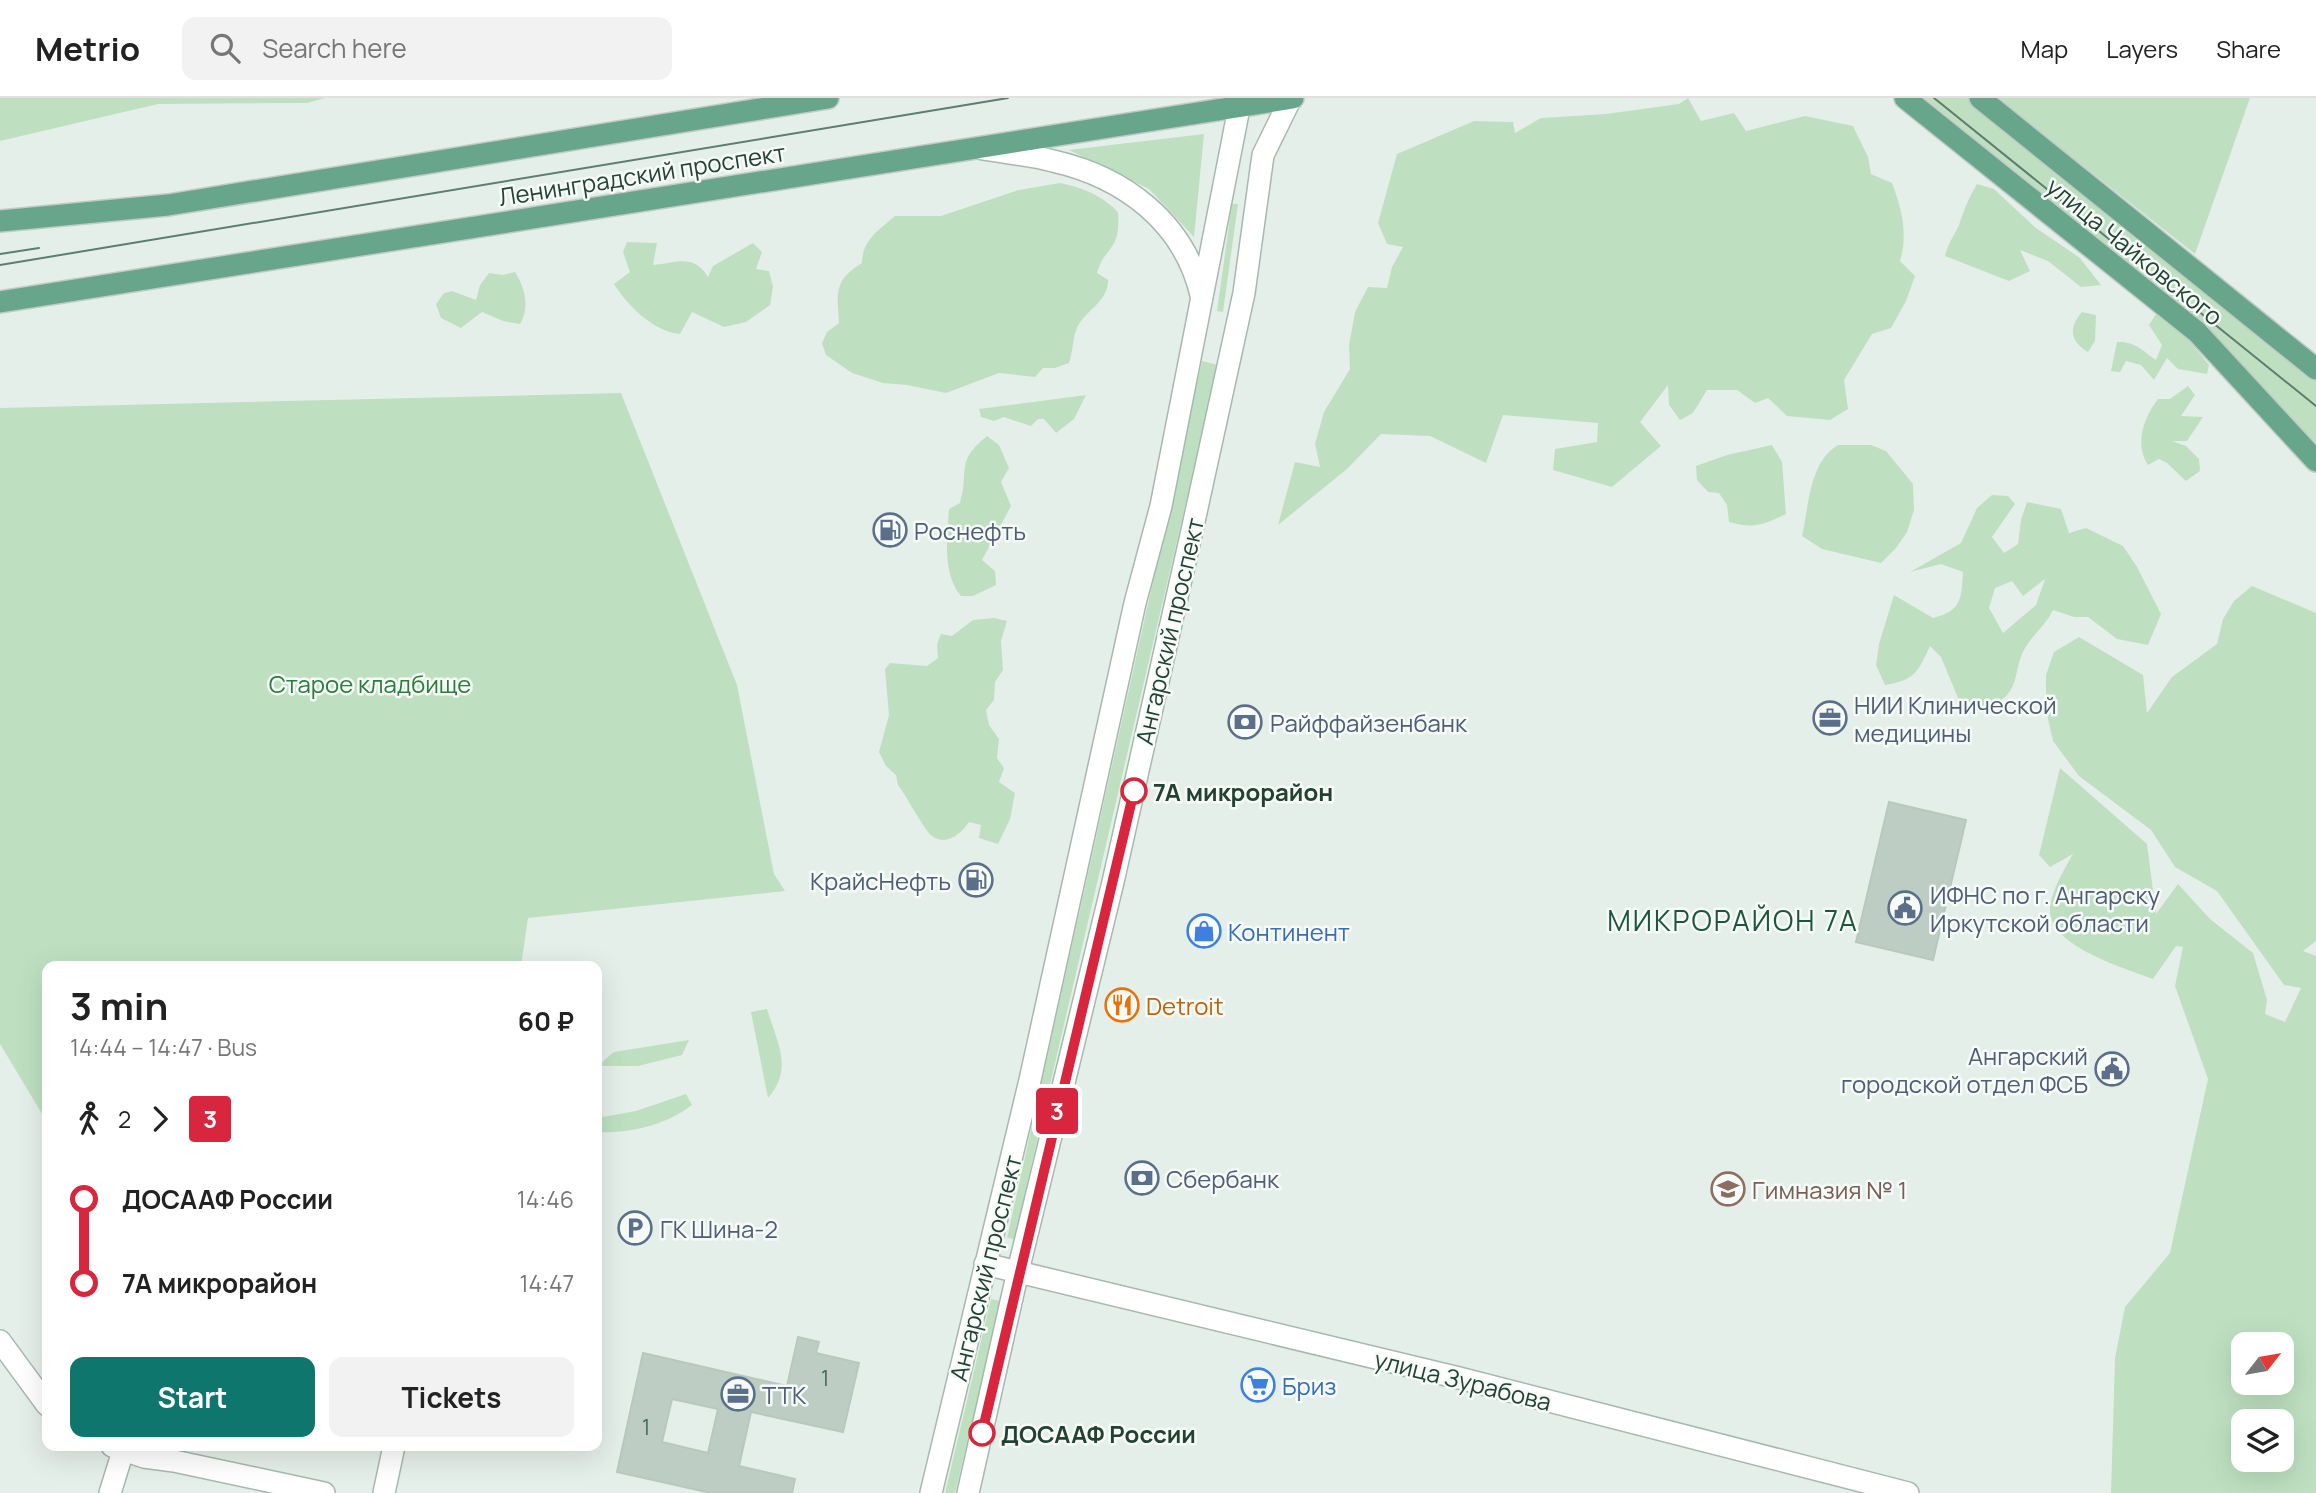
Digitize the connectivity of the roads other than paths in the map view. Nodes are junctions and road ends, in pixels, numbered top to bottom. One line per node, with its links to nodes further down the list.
1 (828, 98): 7 (main road, Ленинградский проспект)
2 (1292, 98): 5 (main road, Ленинградский проспект); 11 (street, Ангарский проспект)
3 (1905, 98): 13 (main road, улица Чайковского)
4 (1980, 98): 12 (main road)
5 (1240, 102): 6 (main road, Ленинградский проспект); 9 (street, Ангарский проспект)
6 (974, 148): 8 (main road, Ленинградский проспект); 9 (street)
7 (0, 221)
8 (0, 302)
9 (1202, 302): 10 (street, Ангарский проспект)
10 (1193, 346): 11 (street); 14 (street, Ангарский проспект)
11 (1230, 357): 15 (street, Ангарский проспект)
12 (2316, 369)
13 (2316, 461)
14 (985, 1264): 15 (street, улица Зурабова); 24 (street, Ангарский проспект)
15 (1018, 1271): 25 (street, Ангарский проспект); 26 (street, улица Зурабова)
16 (0, 1341): 17 (street)
17 (42, 1398)
18 (117, 1451): 21 (street)
19 (132, 1451): 22 (street)
20 (393, 1451): 23 (street)
21 (110, 1493)
22 (324, 1493)
23 (384, 1493)
24 (931, 1493)
25 (968, 1493)
26 (1908, 1493)

